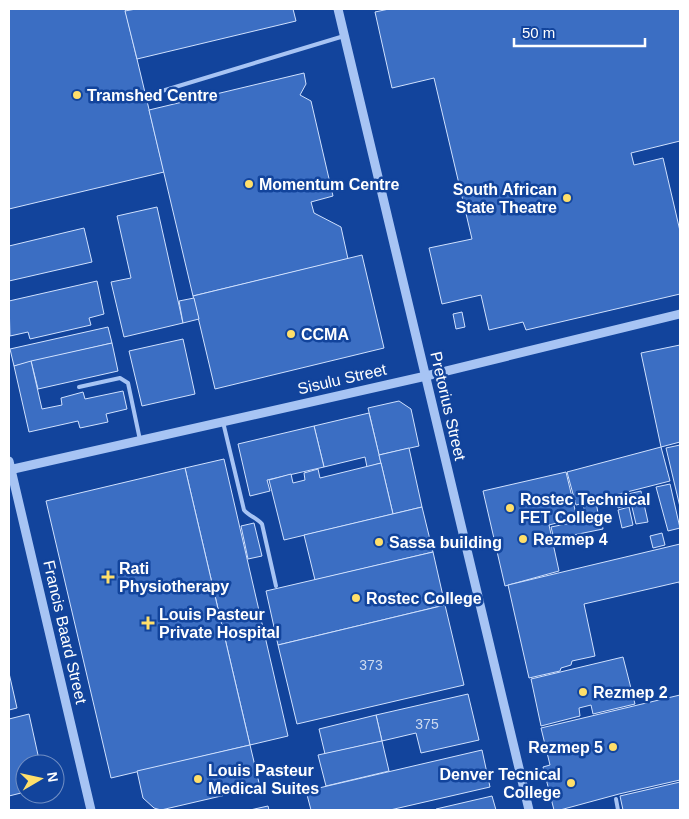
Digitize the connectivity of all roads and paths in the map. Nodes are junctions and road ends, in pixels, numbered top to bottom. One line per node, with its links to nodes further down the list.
1 (338, 9): 2 (street, Pretorius Street)
2 (344, 36): 3 (lane); 5 (street, Pretorius Street)
3 (152, 94)
4 (680, 314): 5 (street, Sisulu Street)
5 (426, 376): 7 (street, Sisulu Street); 13 (street, Pretorius Street)
6 (79, 387): 8 (lane)
7 (223, 422): 8 (street, Sisulu Street); 10 (lane)
8 (140, 440): 9 (street, Sisulu Street)
9 (9, 467): 12 (street, Francis Baard Street)
10 (276, 586)
11 (616, 799): 14 (lane)
12 (92, 810)
13 (529, 810)
14 (618, 810)

